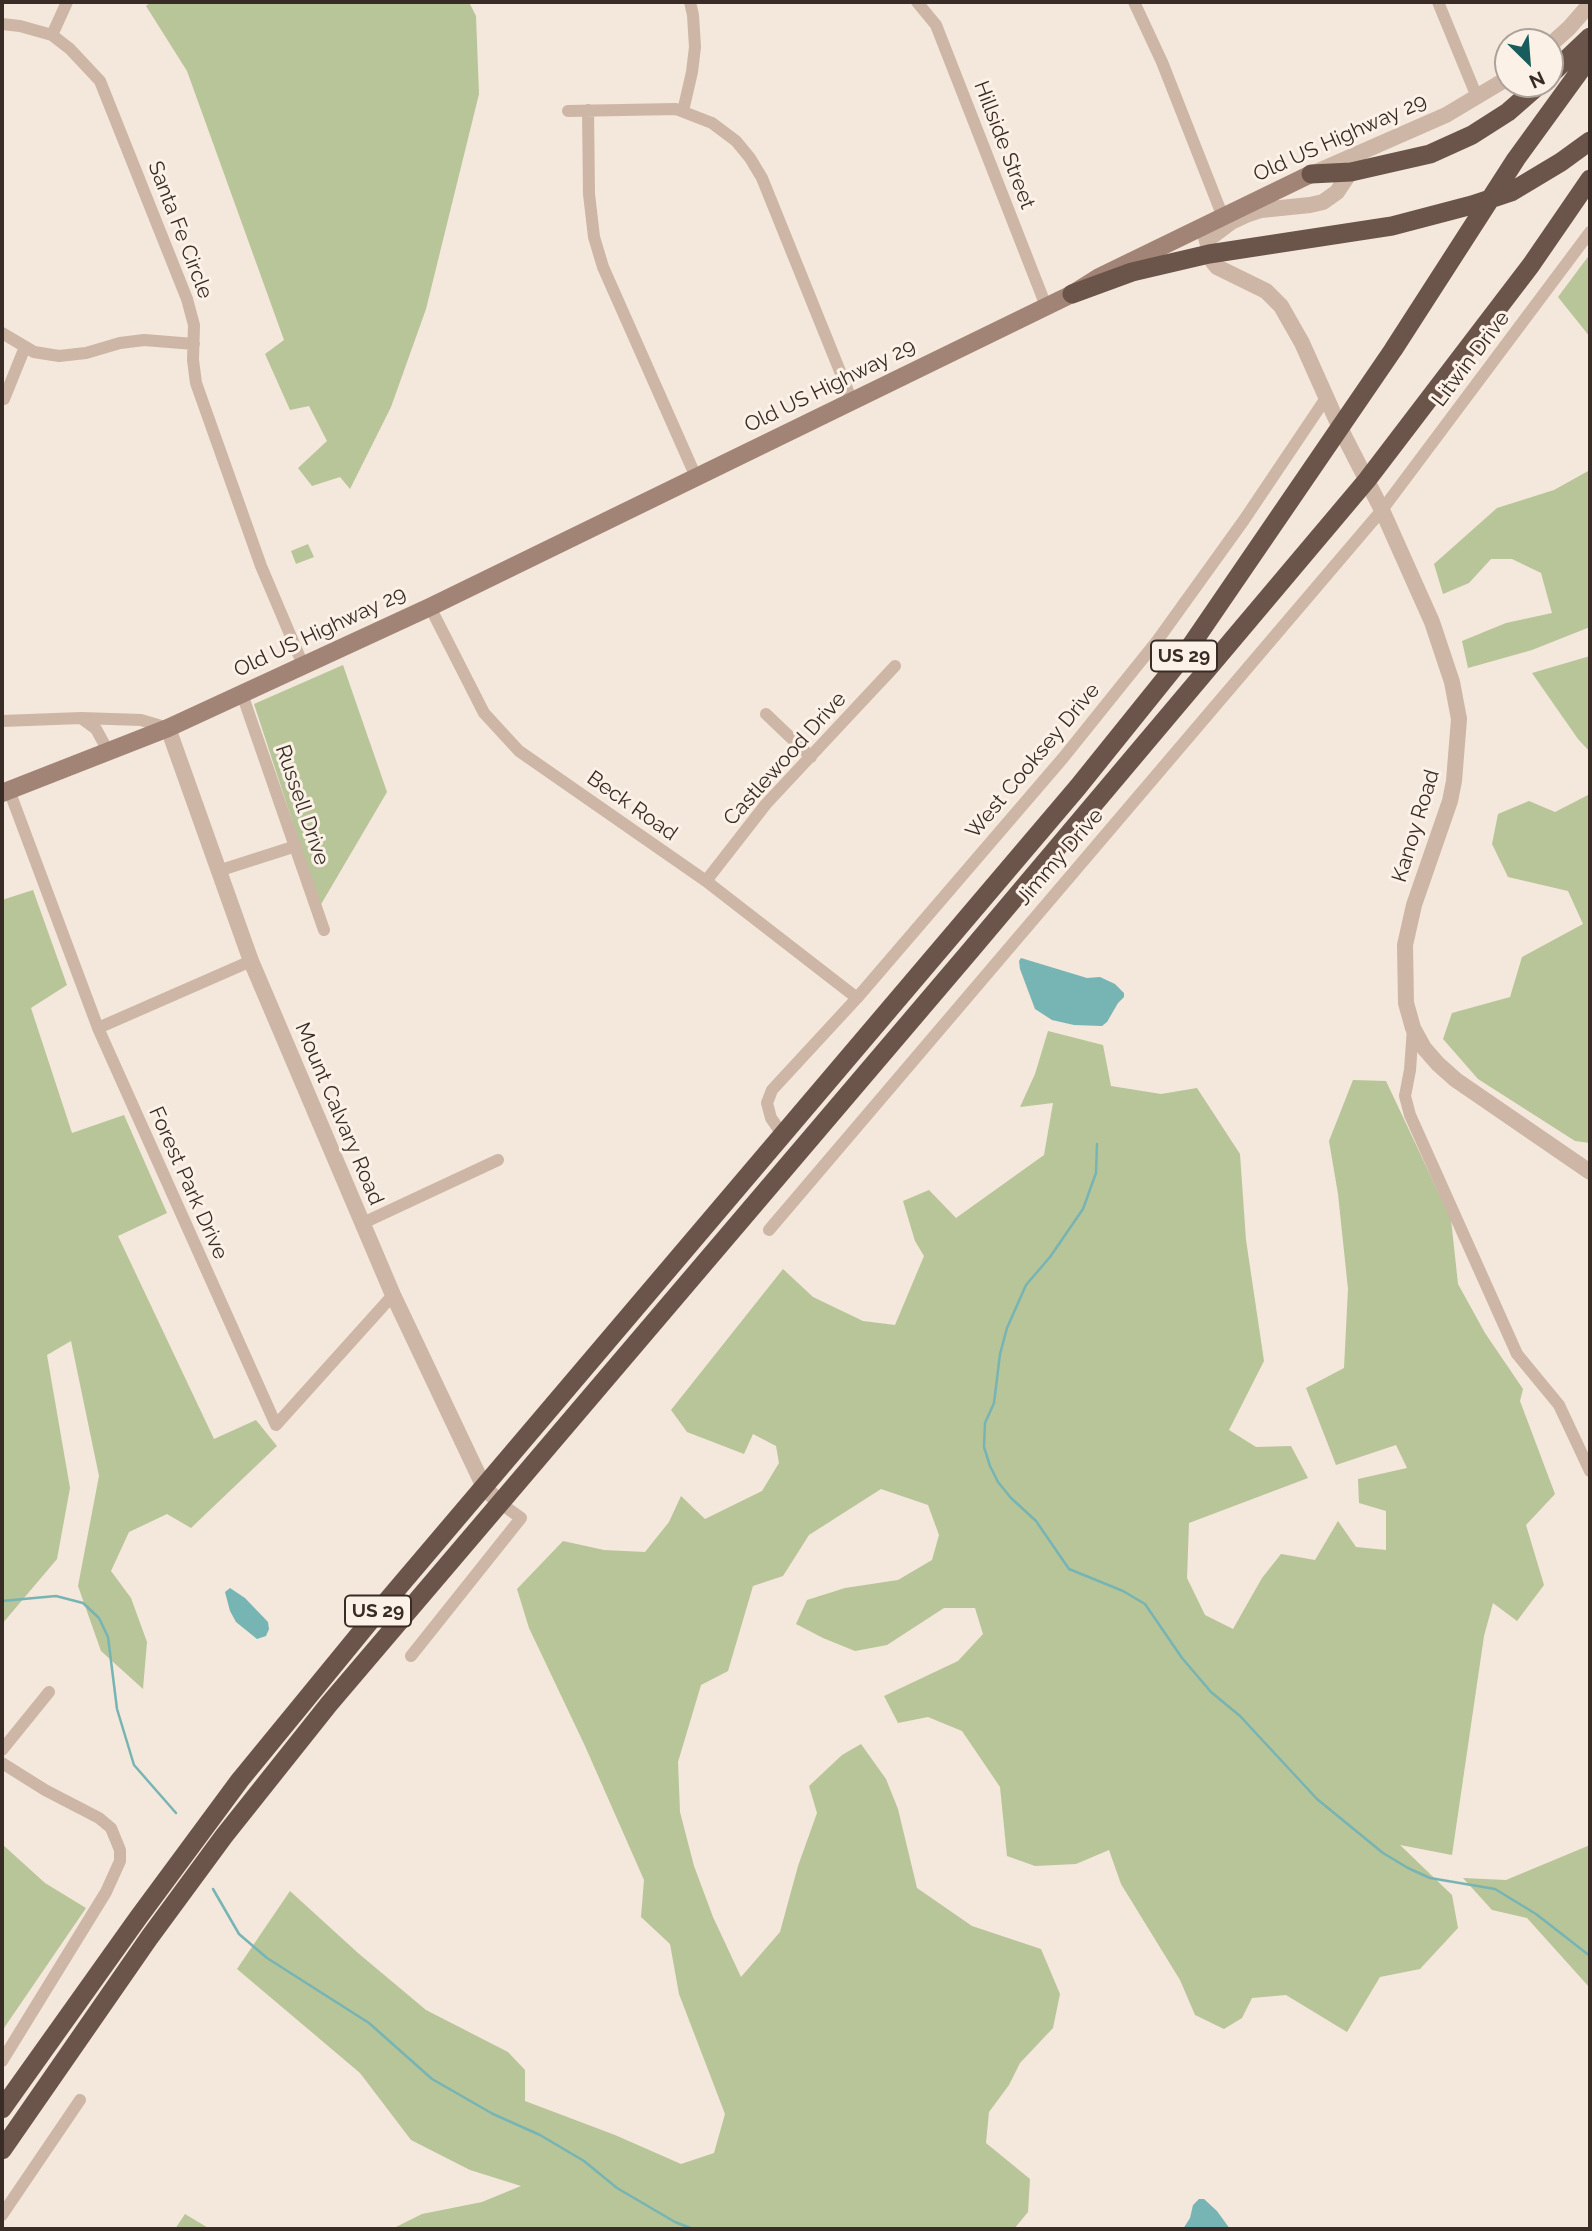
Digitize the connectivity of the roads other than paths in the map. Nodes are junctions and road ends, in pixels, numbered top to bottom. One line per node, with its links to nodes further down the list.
1 (67, 2): 9 (street)
2 (690, 2): 18 (street)
3 (917, 2): 28 (street, Hillside Street)
4 (1134, 2): 24 (street)
5 (1438, 2): 14 (street)
6 (1590, 4): 8 (street)
7 (2, 24): 9 (street, Santa Fe Circle)
8 (1564, 32)
9 (51, 35): 30 (street, Santa Fe Circle)
10 (1590, 37): 12 (highway)
11 (1590, 57): 35 (highway, US 29)
12 (1564, 62)
13 (1494, 87): 14 (street, Old US Highway 29)
14 (1478, 97): 20 (street, Old US Highway 29)
15 (1524, 98): 21 (highway)
16 (568, 110): 17 (street)
17 (588, 110): 18 (street); 36 (street)
18 (683, 111): 34 (street)
19 (1590, 141): 26 (highway)
20 (1367, 149): 21 (street); 22 (street, Old US Highway 29)
21 (1351, 172): 22 (highway); 26 (street)
22 (1311, 174): 24 (main road, Old US Highway 29)
23 (1590, 179): 37 (highway, US 29)
24 (1223, 217): 26 (main road, Old US Highway 29)
25 (1590, 232): 38 (street, Litwin Drive)
26 (1206, 240): 27 (highway); 27 (main road, Old US Highway 29); 32 (street, Kanoy Road)
27 (1072, 294): 28 (main road, Old US Highway 29)
28 (1046, 306): 34 (main road, Old US Highway 29)
29 (2, 333): 31 (street)
30 (194, 344): 31 (street); 40 (street, Santa Fe Circle)
31 (25, 347): 33 (street)
32 (1326, 398): 35 (street, Kanoy Road); 55 (street, West Cooksey Drive)
33 (4, 399)
34 (852, 401): 36 (main road, Old US Highway 29)
35 (1340, 428): 37 (street, Kanoy Road); 58 (highway, US 29)
36 (696, 477): 39 (main road, Old US Highway 29)
37 (1367, 480): 38 (street, Kanoy Road); 59 (highway, US 29)
38 (1382, 510): 57 (street, Kanoy Road); 62 (street, Jimmy Drive)
39 (429, 607): 40 (main road, Old US Highway 29); 52 (street, Beck Road)
40 (303, 665): 42 (main road, Old US Highway 29)
41 (895, 666): 48 (street, Castlewood Drive)
42 (242, 694): 46 (main road, Old US Highway 29); 50 (street, Russell Drive)
43 (766, 715): 48 (street)
44 (81, 718): 45 (street); 46 (street); 47 (street)
45 (2, 721)
46 (168, 728): 47 (main road, Old US Highway 29); 51 (street, Mount Calvary Road)
47 (108, 751): 49 (main road, Old US Highway 29)
48 (811, 757): 52 (street, Castlewood Drive)
49 (5, 792): 56 (street, Forest Park Drive)
50 (296, 846): 51 (street); 53 (street, Russell Drive)
51 (218, 871): 54 (street, Mount Calvary Road)
52 (706, 881): 55 (street, Beck Road)
53 (324, 929)
54 (251, 961): 56 (street); 63 (street, Mount Calvary Road)
55 (857, 998): 58 (street, West Cooksey Drive)
56 (98, 1028): 65 (street, Forest Park Drive)
57 (1413, 1028): 61 (street, Kanoy Road); 66 (street)
58 (782, 1134): 67 (highway, US 29)
59 (797, 1153): 62 (street); 68 (highway, US 29)
60 (498, 1160): 63 (street)
61 (1590, 1172)
62 (815, 1174): 64 (street, Jimmy Drive)
63 (363, 1223): 65 (street, Mount Calvary Road)
64 (769, 1230)
65 (393, 1295): 67 (street, Mount Calvary Road)
66 (1590, 1471)
67 (484, 1487): 68 (street, Mount Calvary Road); 75 (highway, US 29)
68 (500, 1503): 69 (street); 76 (highway, US 29)
69 (411, 1656)
70 (49, 1692): 71 (street)
71 (2, 1750)
72 (2, 1763): 73 (street)
73 (2, 2061)
74 (80, 2100): 77 (street)
75 (2, 2109)
76 (2, 2150)
77 (2, 2215)

